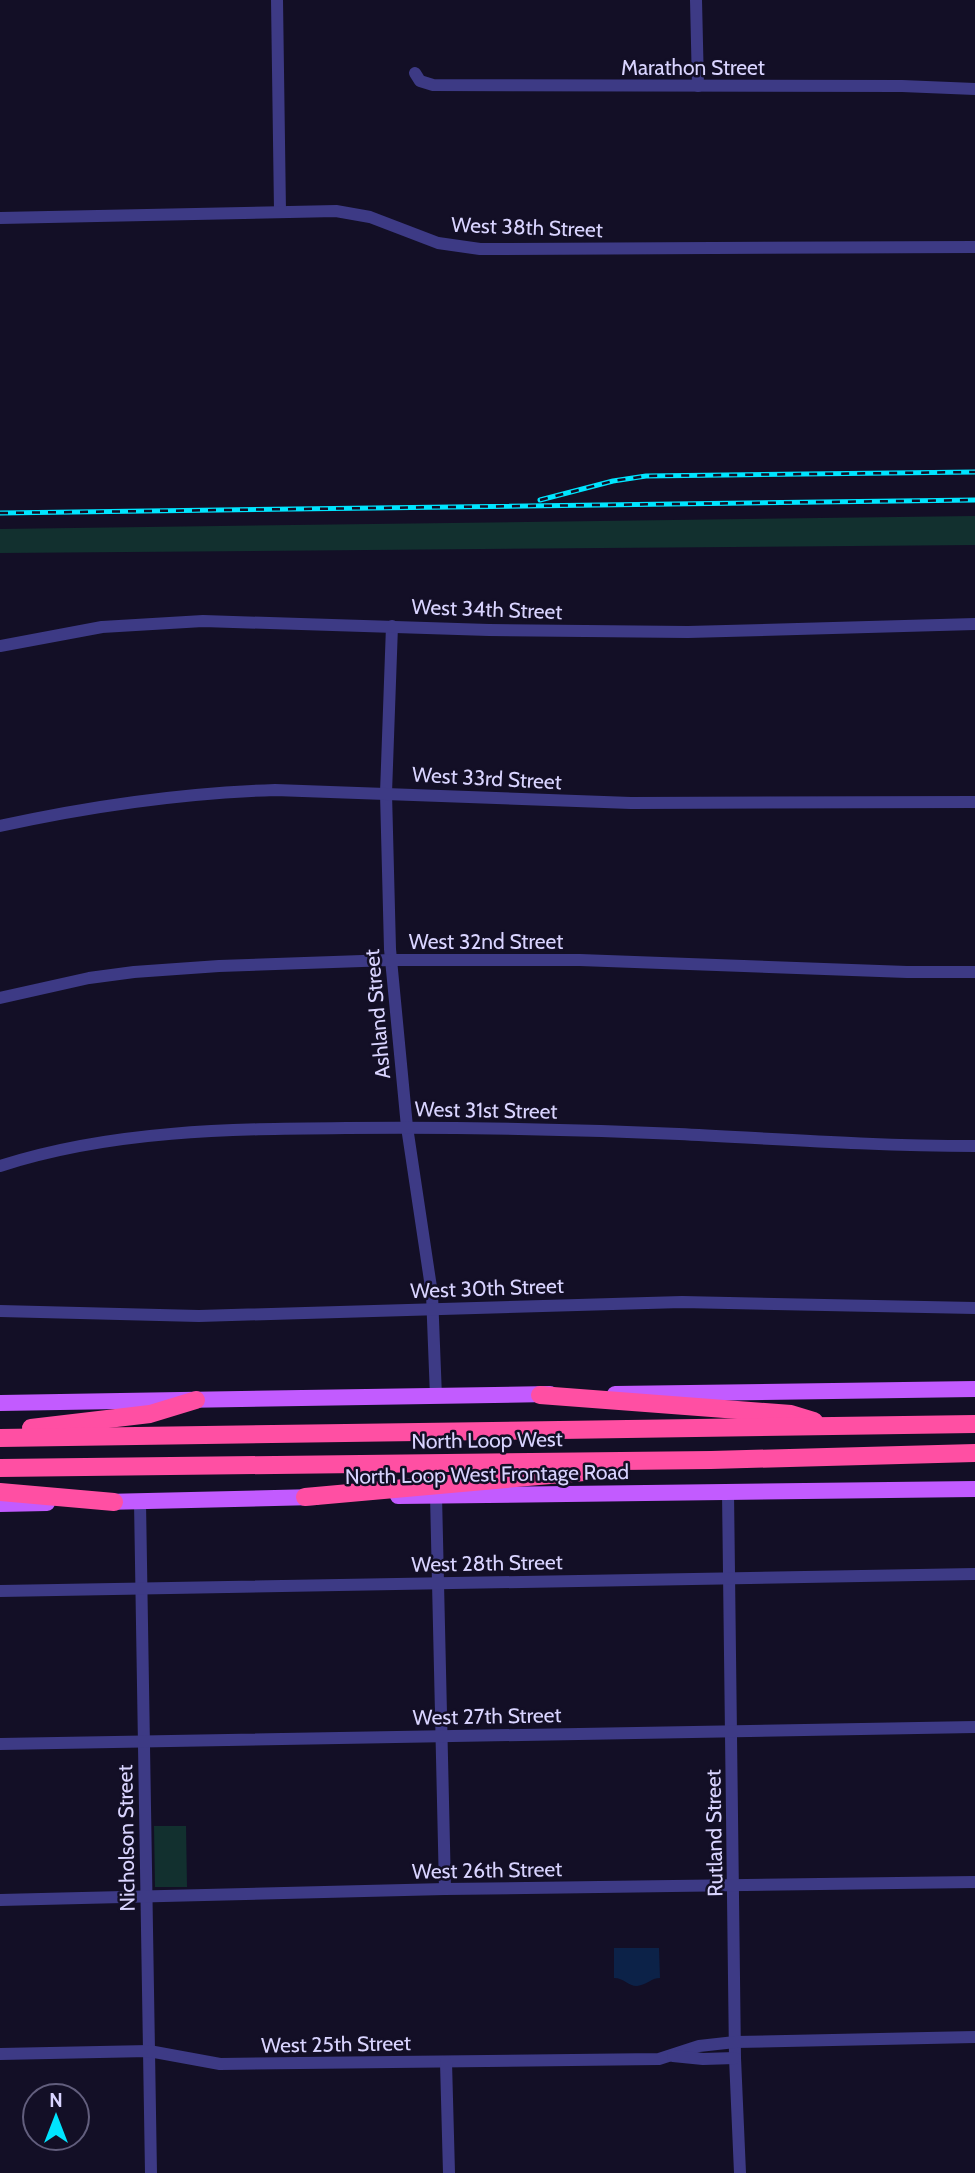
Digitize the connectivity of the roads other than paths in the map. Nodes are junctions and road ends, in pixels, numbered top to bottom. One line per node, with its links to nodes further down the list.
1 (277, 0): 6 (street)
2 (696, 0): 4 (street)
3 (415, 73): 4 (street, Marathon Street)
4 (698, 86): 5 (street, Marathon Street)
5 (975, 89)
6 (280, 211): 7 (street, West 38th Street); 8 (street, West 38th Street)
7 (0, 218)
8 (975, 247)
9 (975, 624): 10 (street, West 34th Street)
10 (392, 626): 11 (street, West 34th Street); 12 (street, Ashland Street)
11 (0, 646)
12 (386, 793): 13 (street, West 33rd Street); 14 (street, West 33rd Street); 15 (street, Ashland Street)
13 (975, 802)
14 (0, 826)
15 (391, 960): 16 (street, West 32nd Street); 17 (street, West 32nd Street); 18 (street, Ashland Street)
16 (975, 972)
17 (0, 998)
18 (407, 1128): 19 (street, West 31st Street); 20 (street, West 31st Street); 21 (street, Ashland Street)
19 (975, 1146)
20 (0, 1166)
21 (433, 1308): 22 (street, West 30th Street); 23 (street, West 30th Street); 26 (street, Ashland Street)
22 (975, 1308)
23 (0, 1311)
24 (975, 1390): 25 (main road)
25 (540, 1395): 26 (main road); 30 (highway)
26 (436, 1397): 27 (main road)
27 (196, 1400): 28 (main road); 31 (highway)
28 (0, 1403)
29 (974, 1424): 30 (highway, North Loop West)
30 (831, 1426): 32 (highway, North Loop West)
31 (0, 1432)
32 (0, 1438)
33 (974, 1454): 34 (highway, North Loop West)
34 (711, 1460): 35 (highway, North Loop West); 40 (highway)
35 (0, 1468)
36 (975, 1489): 38 (main road, North Loop West Frontage Road)
37 (0, 1492): 41 (highway)
38 (728, 1492): 39 (main road, North Loop West Frontage Road); 45 (street, Rutland Street)
39 (436, 1496): 40 (main road, North Loop West Frontage Road); 46 (street)
40 (305, 1497): 42 (main road, North Loop West Frontage Road)
41 (114, 1502): 42 (main road, North Loop West Frontage Road); 43 (main road, North Loop West Frontage Road)
42 (140, 1502): 47 (street, Nicholson Street)
43 (0, 1504)
44 (975, 1574): 45 (street, West 28th Street)
45 (729, 1578): 46 (street, West 28th Street); 50 (street, Rutland Street)
46 (438, 1583): 47 (street, West 28th Street); 51 (street)
47 (141, 1588): 48 (street, West 28th Street); 52 (street, Nicholson Street)
48 (0, 1591)
49 (975, 1727): 50 (street, West 27th Street)
50 (731, 1732): 51 (street, West 27th Street); 55 (street, Rutland Street)
51 (440, 1737): 52 (street, West 27th Street); 56 (street)
52 (144, 1741): 53 (street, West 27th Street); 57 (street, Nicholson Street)
53 (0, 1744)
54 (975, 1882): 55 (street, West 26th Street)
55 (734, 1886): 56 (street, West 26th Street); 60 (street, Rutland Street)
56 (445, 1889): 57 (street, West 26th Street)
57 (146, 1897): 58 (street, West 26th Street); 61 (street, Nicholson Street)
58 (0, 1900)
59 (975, 2037): 60 (street, West 25th Street)
60 (735, 2042): 63 (street, West 25th Street); 64 (street, Rutland Street)
61 (149, 2051): 62 (street, West 25th Street); 65 (street, West 25th Street); 66 (street, Nicholson Street)
62 (0, 2054)
63 (673, 2056): 64 (street, West 25th Street); 65 (street, West 25th Street)
64 (735, 2058): 68 (street, Rutland Street)
65 (446, 2062): 67 (street)
66 (150, 2173)
67 (449, 2173)
68 (740, 2173)

